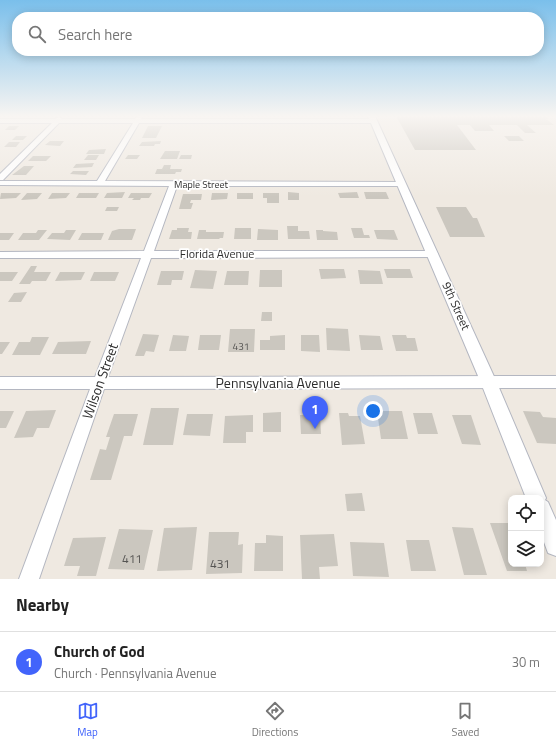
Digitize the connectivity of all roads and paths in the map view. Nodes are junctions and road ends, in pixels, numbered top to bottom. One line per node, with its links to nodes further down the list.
1 (35, 143): 4 (street)
2 (123, 143): 6 (street)
3 (383, 143): 8 (street, 9th Street)
4 (0, 178)
5 (0, 183): 6 (street, Maple Street)
6 (99, 184): 7 (street, Maple Street)
7 (174, 184): 8 (street, Maple Street); 10 (street, Wilson Street)
8 (401, 184): 11 (street, 9th Street)
9 (0, 254): 10 (street, Florida Avenue)
10 (148, 254): 11 (street, Florida Avenue); 15 (street, Wilson Street)
11 (433, 254): 12 (street, 9th Street)
12 (489, 382): 13 (street, Pennsylvania Avenue); 15 (street, Pennsylvania Avenue); 16 (street, 9th Street)
13 (556, 382)
14 (0, 383): 15 (street, Pennsylvania Avenue)
15 (99, 383): 19 (street, Wilson Street)
16 (538, 495)
17 (544, 509): 18 (street, 9th Street)
18 (556, 545)
19 (29, 579)

